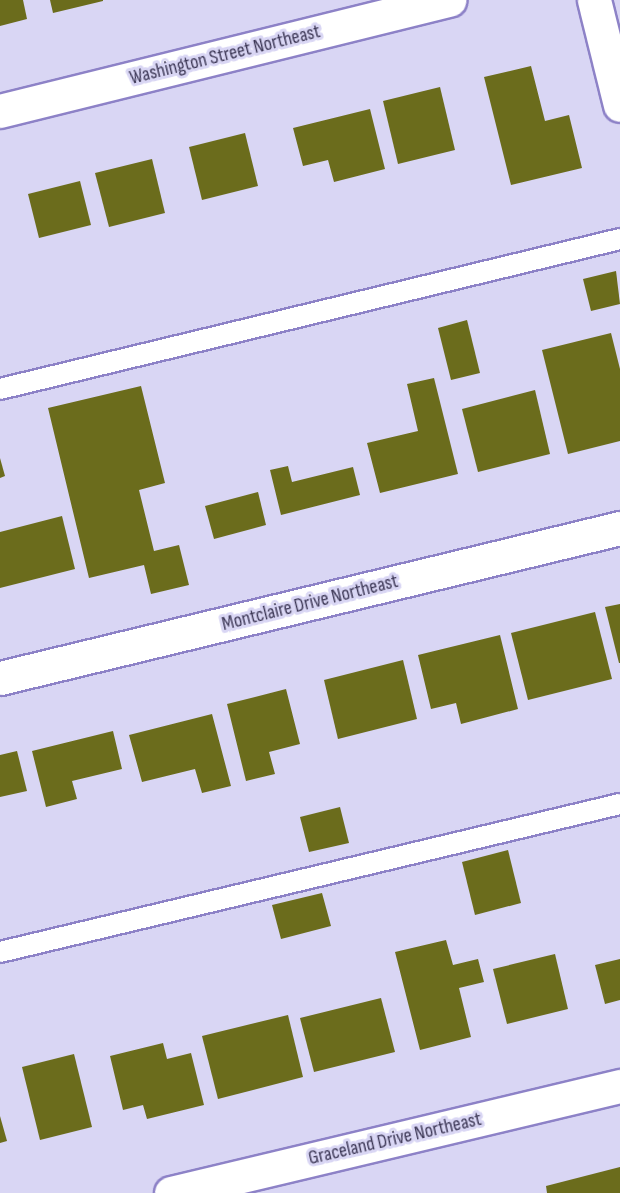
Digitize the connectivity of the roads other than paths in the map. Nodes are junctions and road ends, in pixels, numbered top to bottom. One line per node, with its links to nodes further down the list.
1 (450, 0): 4 (street, Washington Street Northeast)
2 (594, 0): 3 (street)
3 (620, 105)
4 (0, 111)
5 (620, 239): 6 (lane)
6 (0, 389)
7 (620, 528): 8 (street, Montclaire Drive Northeast)
8 (0, 678)
9 (620, 804): 10 (lane)
10 (0, 952)
11 (620, 1086): 12 (street, Graceland Drive Northeast)
12 (171, 1193)

